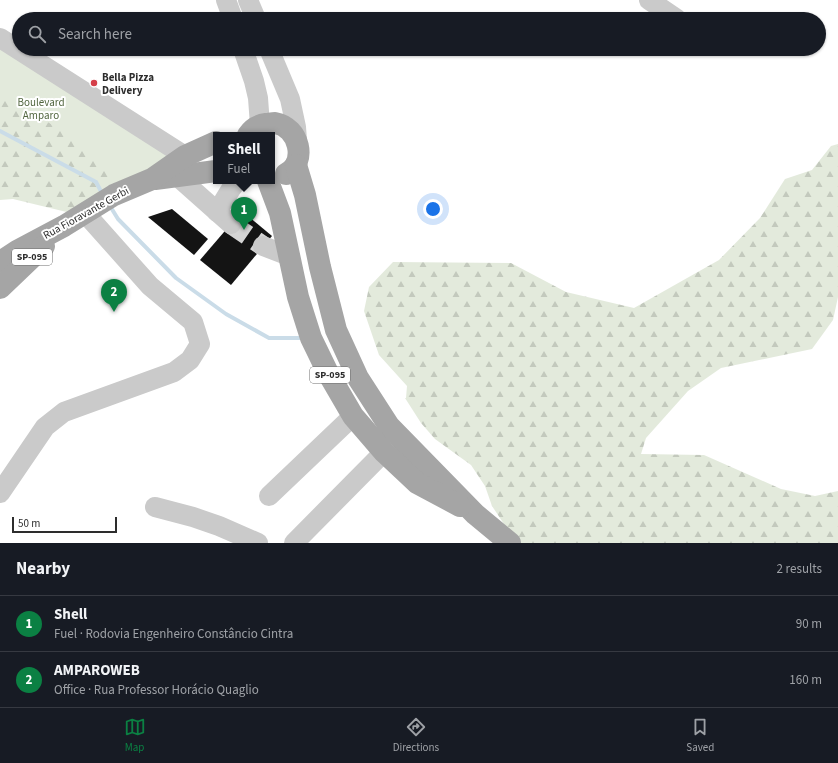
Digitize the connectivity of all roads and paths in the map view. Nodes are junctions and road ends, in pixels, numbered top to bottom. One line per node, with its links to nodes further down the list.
1 (226, 0): 4 (street)
2 (248, 0): 5 (street)
3 (649, 0): 6 (street)
4 (230, 12)
5 (253, 12)
6 (667, 12)
7 (0, 38): 8 (street)
8 (12, 46)
9 (25, 56): 16 (street)
10 (245, 56): 12 (street)
11 (272, 56): 13 (street)
12 (249, 132): 13 (main road)
13 (297, 140): 15 (main road, SP-095)
14 (213, 144): 16 (main road, Rua Fioravante Gerbi / SP-095)
15 (296, 165): 18 (main road); 32 (main road, SP-095)
16 (181, 166): 17 (main road, Rua Fioravante Gerbi / SP-095); 19 (street); 21 (main road, Rua Fioravante Gerbi / SP-095)
17 (213, 171)
18 (275, 179)
19 (235, 184)
20 (269, 184): 24 (main road, SP-095)
21 (90, 210): 22 (main road, Rua Fioravante Gerbi / SP-095); 29 (street)
22 (64, 226): 25 (main road, Rua Fioravante Gerbi / SP-095); 26 (main road, SP-095)
23 (263, 246): 24 (street)
24 (289, 256): 27 (main road, SP-095)
25 (0, 262)
26 (0, 288)
27 (353, 416): 28 (main road, SP-095); 30 (street)
28 (384, 452): 32 (main road, SP-095); 35 (street)
29 (0, 493)
30 (269, 496)
31 (155, 507): 34 (street)
32 (475, 514): 33 (main road, SP-095)
33 (498, 539)
34 (258, 543)
35 (294, 543)

